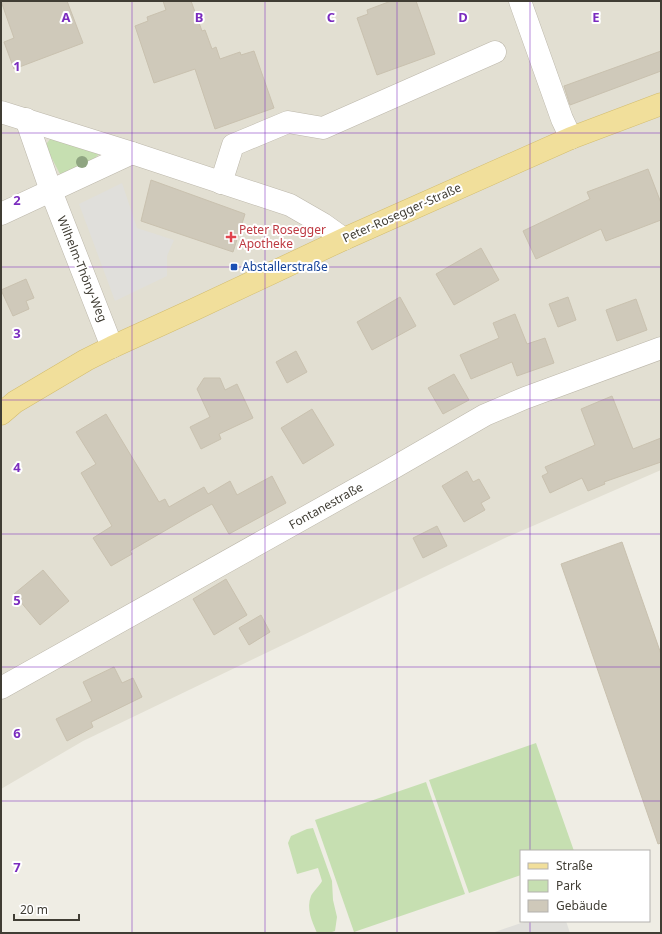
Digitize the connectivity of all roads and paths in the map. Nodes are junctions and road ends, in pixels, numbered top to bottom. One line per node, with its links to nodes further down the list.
1 (520, 1): 6 (street)
2 (495, 52): 8 (street)
3 (661, 104): 6 (main road, Peter-Rosegger-Straße)
4 (1, 112): 5 (street)
5 (26, 119): 7 (street); 9 (street, Wilhelm-Thöny-Weg)
6 (571, 138): 11 (main road, Peter-Rosegger-Straße)
7 (132, 153): 8 (street); 9 (street)
8 (221, 183): 11 (street)
9 (51, 191): 10 (street); 12 (street, Wilhelm-Thöny-Weg)
10 (1, 214)
11 (344, 239): 12 (main road, Peter-Rosegger-Straße)
12 (112, 347): 14 (main road, Peter-Rosegger-Straße)
13 (661, 348): 15 (street, Fontanestraße)
14 (1, 414)
15 (1, 688)

